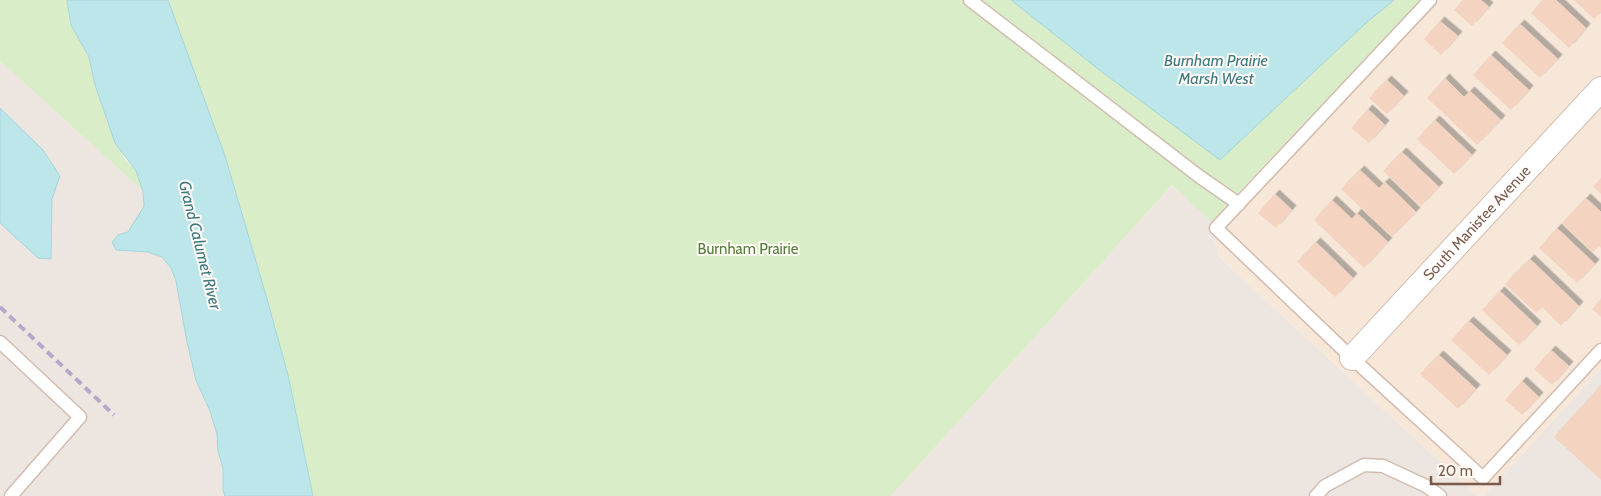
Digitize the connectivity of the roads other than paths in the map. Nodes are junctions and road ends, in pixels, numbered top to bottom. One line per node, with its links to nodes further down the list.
1 (970, 0): 4 (lane)
2 (1430, 0): 4 (lane)
3 (1601, 89): 7 (street, South Manistee Avenue)
4 (1239, 204): 7 (lane)
5 (0, 342): 8 (lane)
6 (1601, 350): 7 (lane)
7 (1352, 358)
8 (11, 496)
9 (1316, 496): 10 (lane)
10 (1440, 496)

